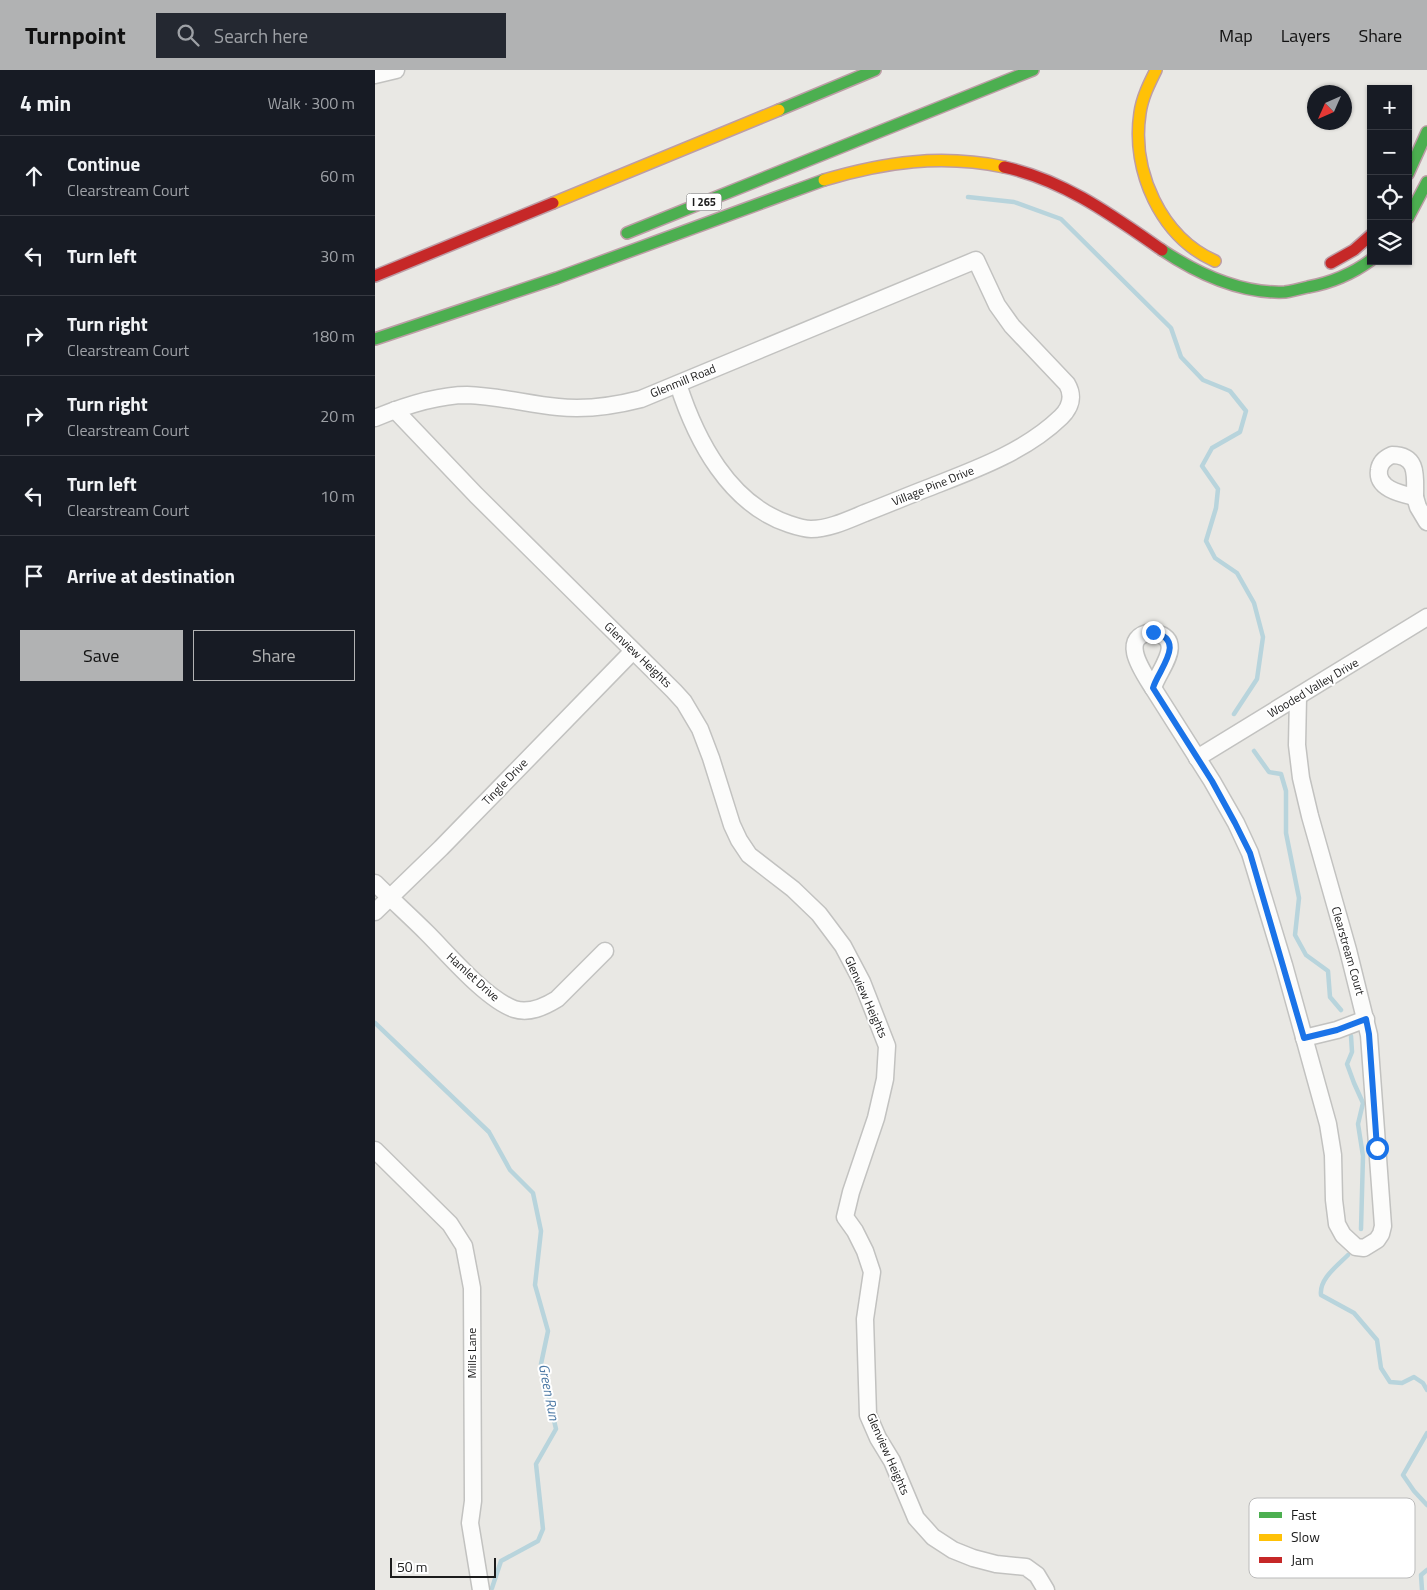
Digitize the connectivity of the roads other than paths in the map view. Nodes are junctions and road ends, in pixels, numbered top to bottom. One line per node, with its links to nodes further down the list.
1 (396, 70): 5 (street)
2 (875, 70): 16 (highway)
3 (1033, 70): 10 (highway, I 265)
4 (1156, 70): 15 (highway)
5 (375, 75)
6 (1427, 132): 7 (highway)
7 (1412, 165)
8 (1427, 182): 9 (highway)
9 (1412, 210)
10 (618, 236)
11 (1367, 239): 14 (highway)
12 (976, 260): 20 (street, Glenmill Road); 20 (street, Village Pine Drive)
13 (1367, 263): 19 (highway)
14 (1321, 266)
15 (1230, 267)
16 (375, 276)
17 (463, 298): 18 (highway)
18 (375, 335)
19 (375, 339)
20 (678, 384): 21 (street, Glenmill Road)
21 (395, 410): 22 (street, Glenmill Road); 26 (street, Glenview Heights)
22 (375, 418)
23 (1415, 497): 24 (street)
24 (1427, 522)
25 (1427, 617): 28 (street, Wooded Valley Drive)
26 (633, 651): 31 (street, Tingle Drive); 38 (street, Glenview Heights)
27 (1153, 688): 29 (street, Clearstream Court)
28 (1298, 697): 29 (street, Wooded Valley Drive); 34 (street, Clearstream Court)
29 (1197, 758): 35 (street, Clearstream Court)
30 (375, 883): 31 (street, Hamlet Drive)
31 (390, 897): 32 (street, Tingle Drive); 33 (street, Hamlet Drive)
32 (375, 912)
33 (605, 951)
34 (1366, 1019): 35 (street); 35 (street, Clearstream Court)
35 (1304, 1038)
36 (375, 1150): 37 (street, Mills Lane)
37 (481, 1590)
38 (1046, 1590)

